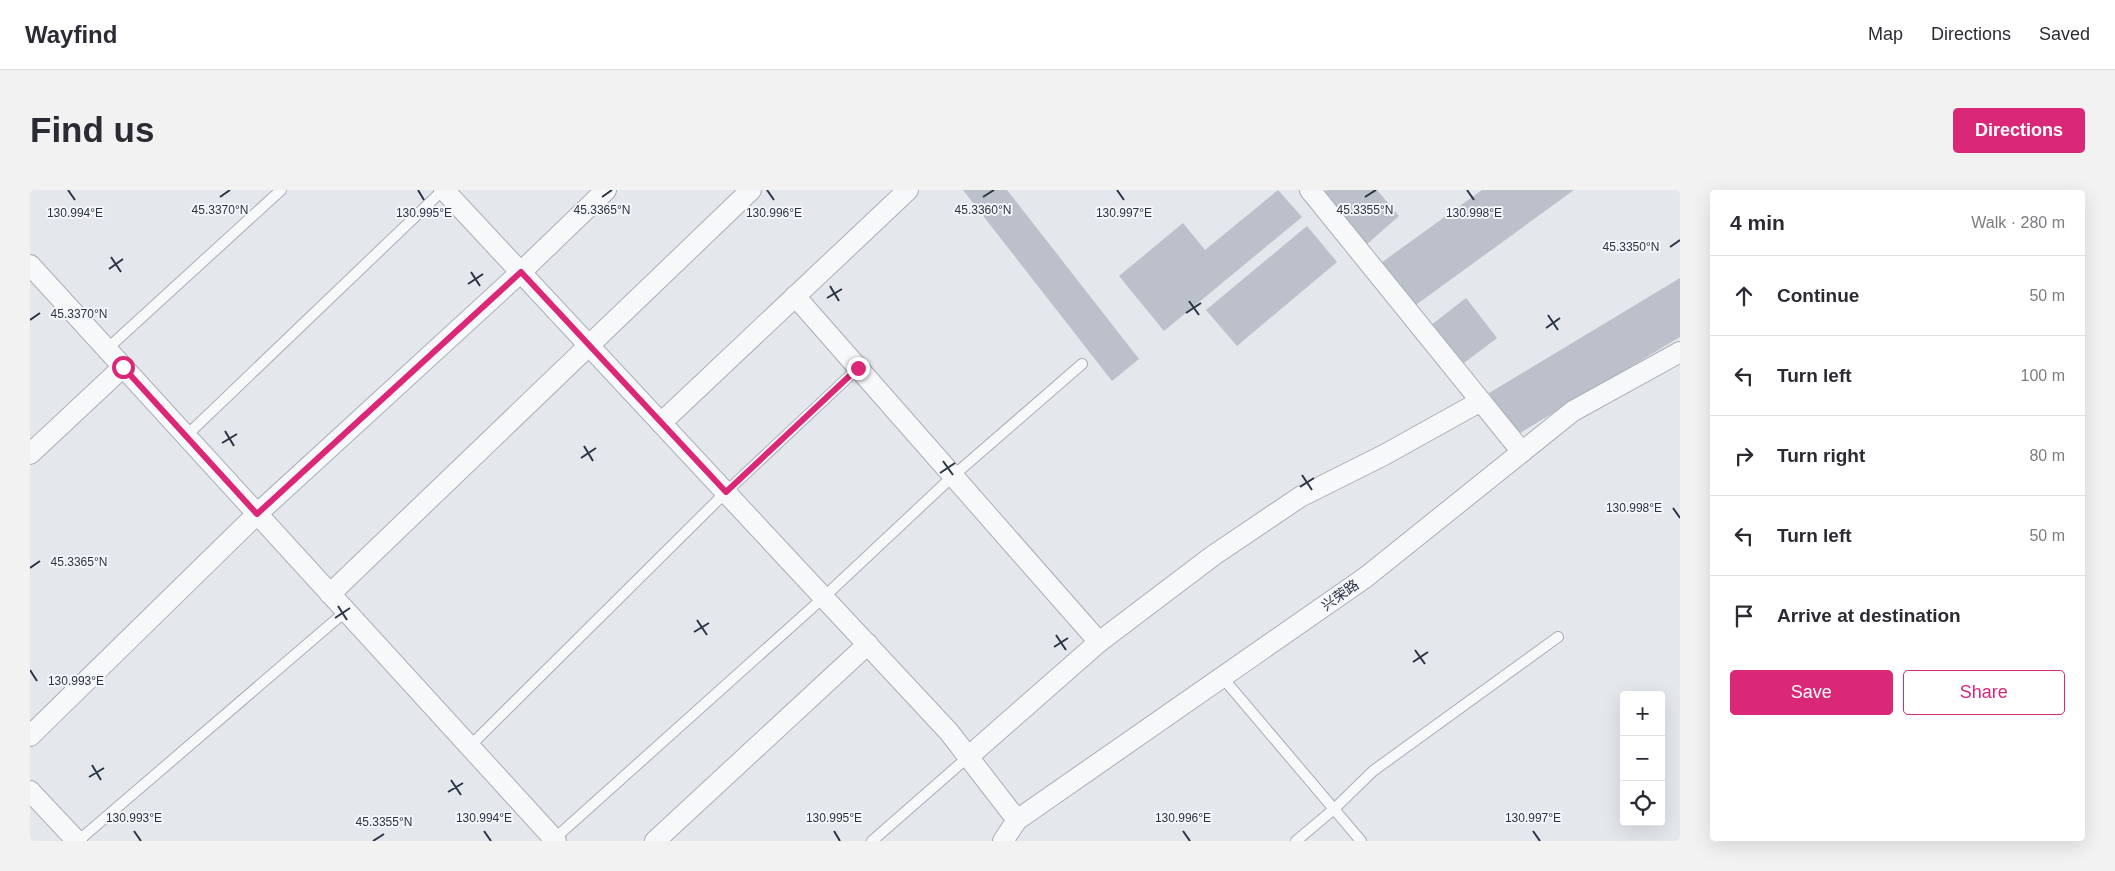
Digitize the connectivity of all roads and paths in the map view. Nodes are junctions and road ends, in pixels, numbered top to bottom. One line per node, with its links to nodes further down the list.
1 (281, 190): 11 (lane)
2 (444, 190): 8 (street); 18 (lane)
3 (606, 190): 8 (street)
4 (750, 190): 10 (street)
5 (908, 190): 9 (street)
6 (1310, 190): 16 (street)
7 (30, 265): 11 (street)
8 (521, 272): 10 (street); 23 (street)
9 (795, 296): 15 (street); 17 (street)
10 (590, 346): 17 (street); 24 (street)
11 (107, 349): 14 (street)
12 (1680, 352): 19 (street, 兴荣路)
13 (1082, 364): 21 (lane)
14 (123, 367): 18 (street); 20 (street)
15 (858, 368): 21 (street); 22 (lane)
16 (1481, 401): 19 (street); 28 (street)
17 (661, 423): 22 (street)
18 (186, 436): 23 (street)
19 (1522, 452): 30 (street, 兴荣路)
20 (30, 454)
21 (953, 476): 25 (lane); 28 (street)
22 (726, 492): 25 (street); 32 (lane)
23 (257, 514): 24 (street); 31 (street)
24 (330, 594): 26 (street)
25 (824, 597): 29 (street); 37 (lane)
26 (346, 612): 32 (street); 38 (lane)
27 (1558, 636): 35 (lane)
28 (1099, 642): 33 (street)
29 (868, 644): 33 (street); 39 (street)
30 (1222, 677): 35 (lane); 36 (street, 兴荣路)
31 (30, 736)
32 (470, 746): 37 (street)
33 (968, 757): 36 (street); 40 (lane)
34 (30, 791): 38 (street)
35 (1334, 809): 42 (lane); 43 (lane)
36 (1018, 820): 41 (street, 兴荣路)
37 (554, 840)
38 (77, 841)
39 (655, 841)
40 (872, 841)
41 (1002, 841)
42 (1296, 841)
43 (1361, 841)

